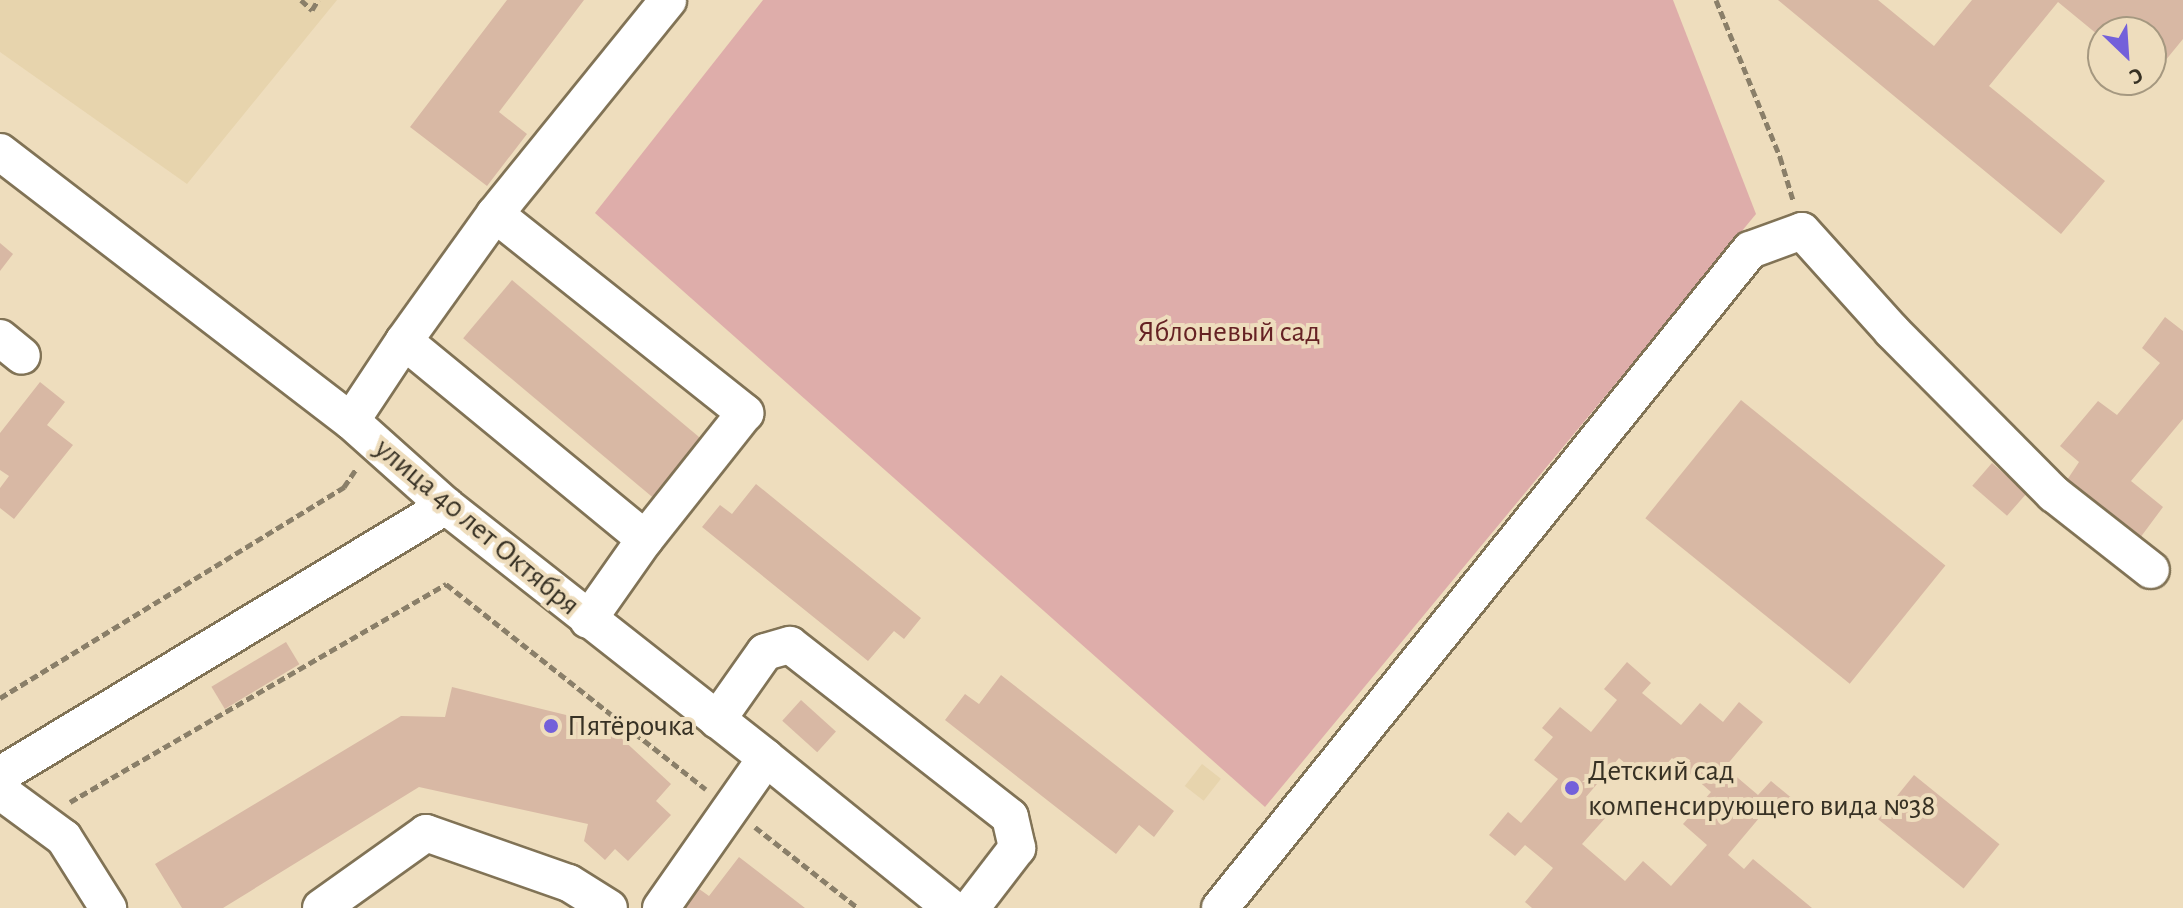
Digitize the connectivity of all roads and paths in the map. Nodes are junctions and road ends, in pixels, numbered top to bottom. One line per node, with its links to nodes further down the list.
1 (301, 0): 2 (path)
2 (318, 0)
3 (668, 0): 6 (street)
4 (1716, 0): 7 (path)
5 (0, 152): 9 (street, улица 40 лет Октября)
6 (495, 214): 8 (street); 11 (street)
7 (1802, 231): 12 (street); 28 (street)
8 (404, 341): 9 (street); 11 (street)
9 (363, 432): 10 (street, улица 40 лет Октября); 14 (path)
10 (446, 506): 13 (street, улица 40 лет Октября); 17 (street)
11 (645, 539): 13 (street)
12 (2151, 570)
13 (588, 620): 15 (street, улица 40 лет Октября)
14 (0, 698)
15 (717, 720): 16 (street, улица 40 лет Октября); 27 (street)
16 (766, 758): 19 (street); 26 (street, улица 40 лет Октября)
17 (0, 775)
18 (0, 791): 20 (street)
19 (731, 808): 20 (path); 24 (street); 25 (path)
20 (41, 819): 21 (street)
21 (108, 908)
22 (321, 908): 23 (street)
23 (609, 908)
24 (661, 908)
25 (858, 908)
26 (951, 908)
27 (971, 908)
28 (1220, 908)

